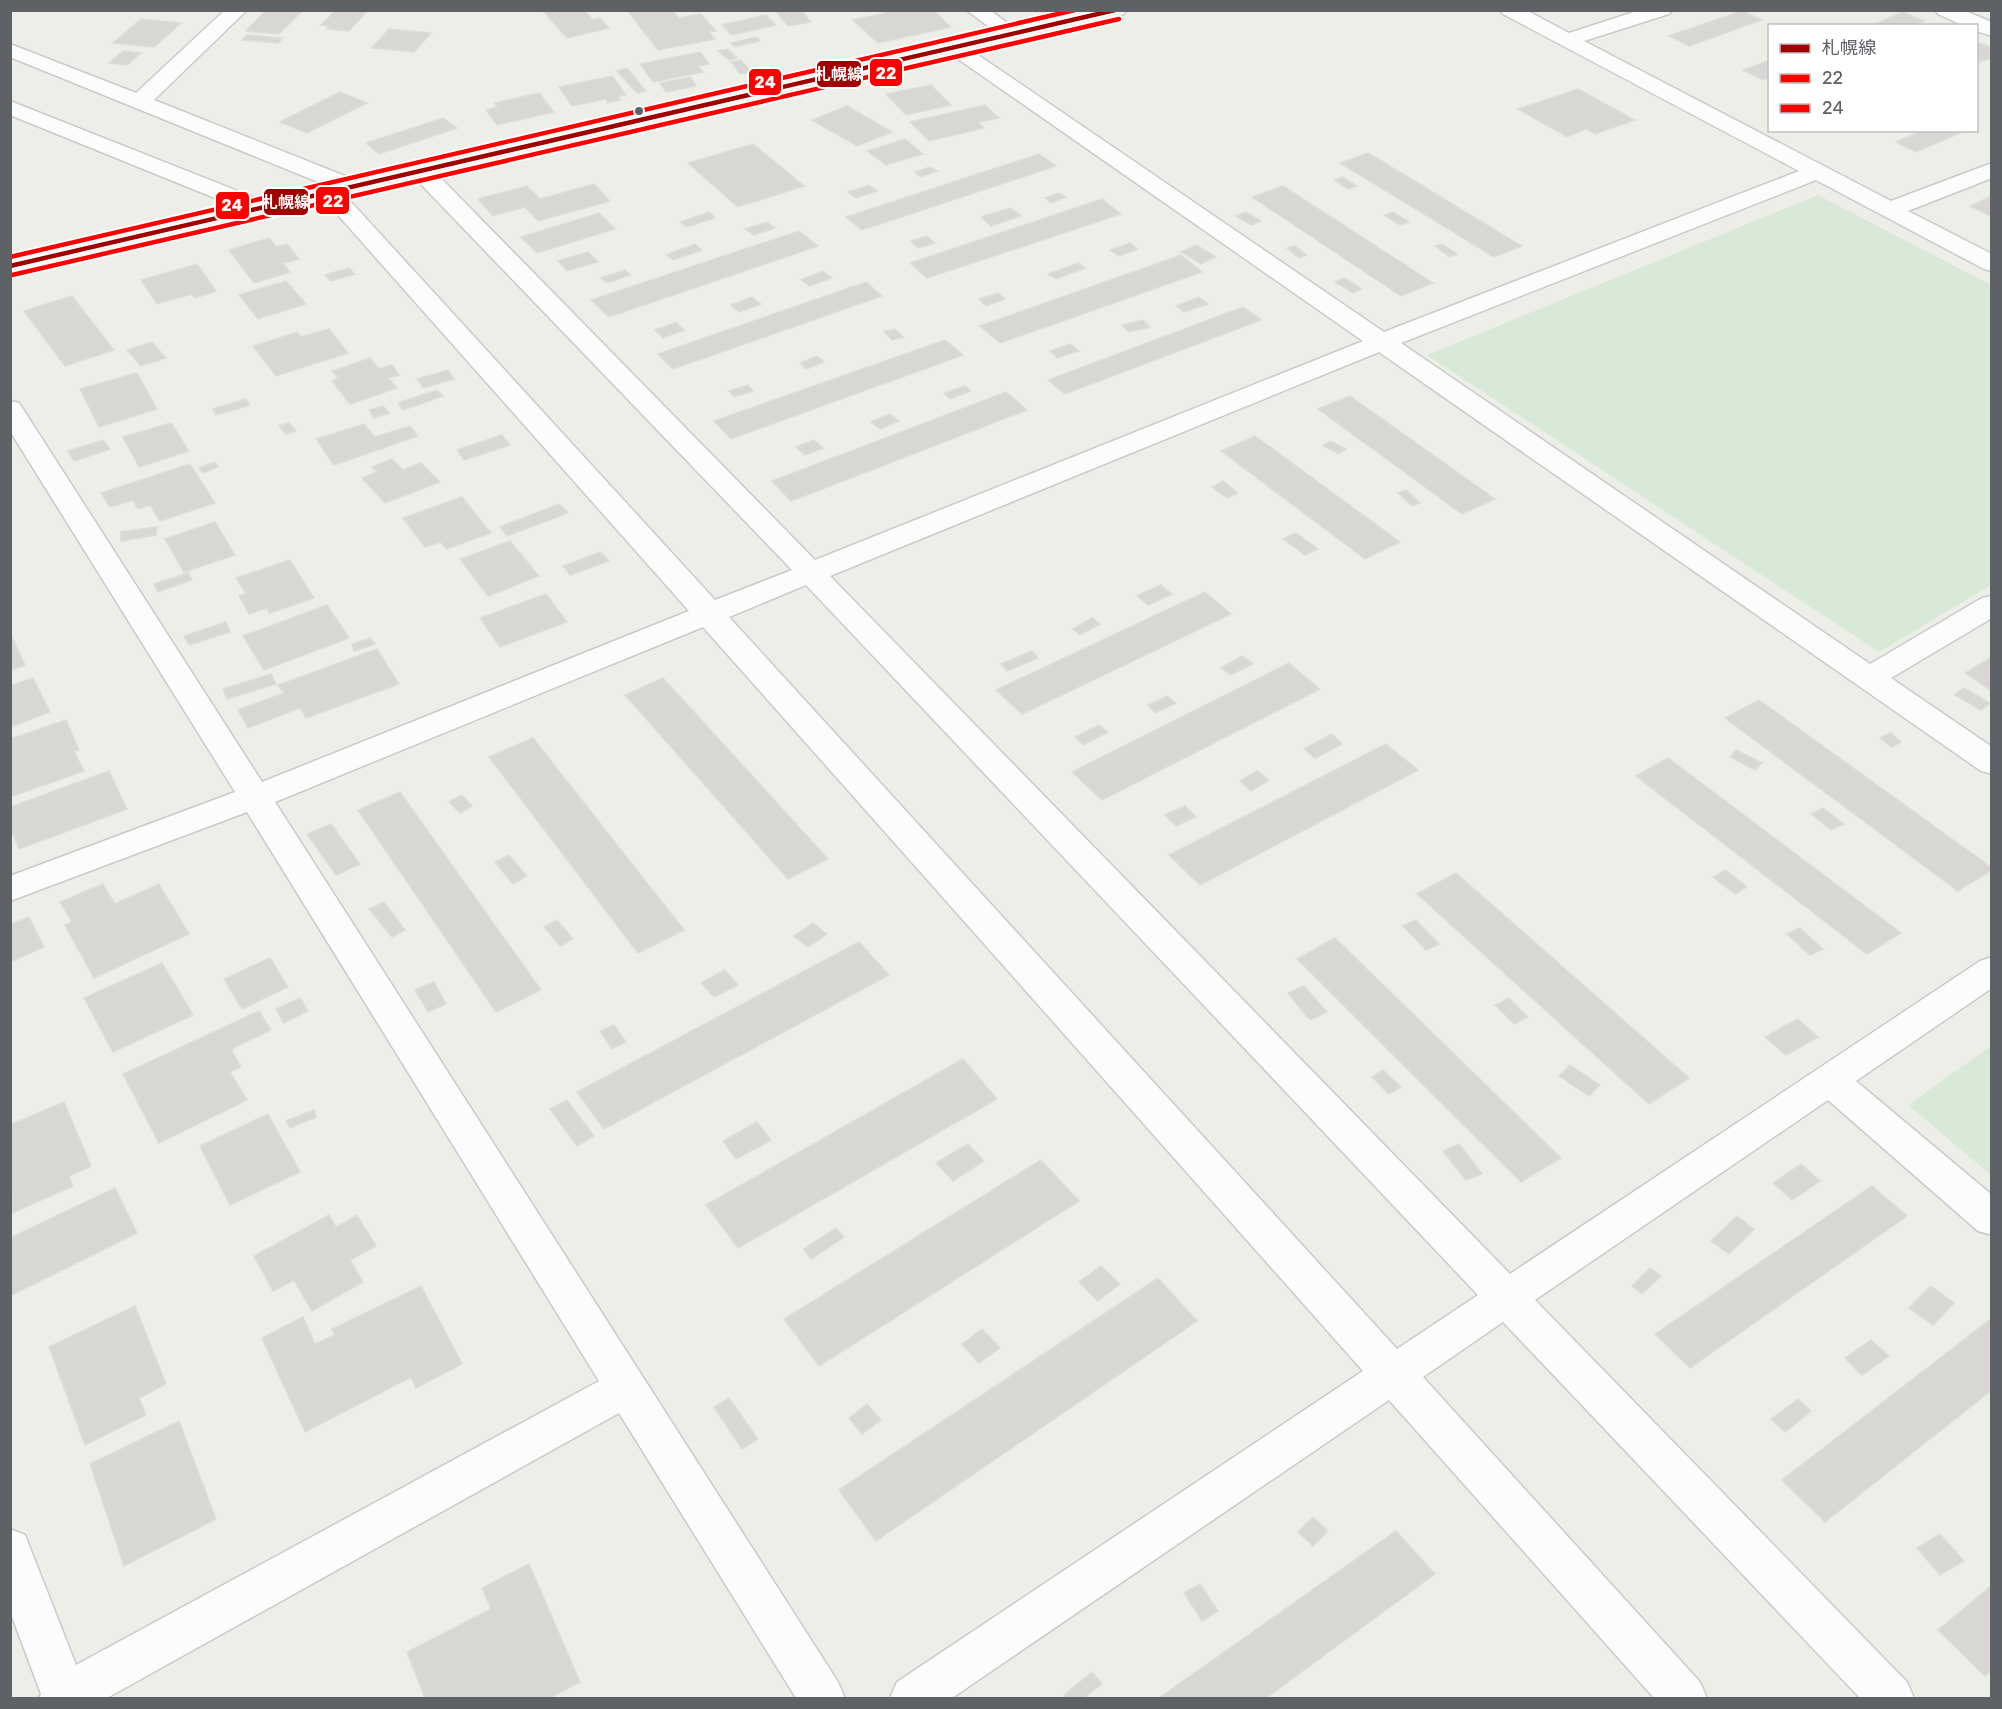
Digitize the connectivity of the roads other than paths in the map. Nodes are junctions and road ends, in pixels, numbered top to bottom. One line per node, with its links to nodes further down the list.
1 (237, 10): 12 (street)
2 (976, 10): 8 (street)
3 (1117, 10): 8 (main road)
4 (1510, 10): 9 (street)
5 (1662, 10): 9 (street)
6 (1945, 10): 7 (street)
7 (1990, 28)
8 (1013, 34): 10 (main road)
9 (1567, 40): 16 (street)
10 (955, 48): 15 (main road); 22 (street)
11 (10, 50): 12 (street)
12 (139, 102): 17 (street)
13 (10, 107): 18 (street)
14 (1992, 170): 19 (street)
15 (421, 171): 17 (main road); 24 (street)
16 (1818, 172): 19 (street); 22 (street)
17 (341, 190): 18 (main road); 26 (street)
18 (260, 208): 21 (main road)
19 (1889, 210): 20 (street)
20 (1992, 264)
21 (10, 266)
22 (1382, 342): 24 (street); 27 (street)
23 (10, 409): 29 (street)
24 (810, 572): 26 (street); 34 (street)
25 (1992, 605): 27 (street)
26 (708, 613): 29 (street); 35 (street)
27 (1869, 678): 28 (street)
28 (1992, 763)
29 (255, 797): 30 (street); 36 (street)
30 (10, 889)
31 (1992, 970): 32 (street)
32 (1829, 1079): 33 (street); 34 (street)
33 (1992, 1219)
34 (1506, 1297): 35 (street); 42 (street)
35 (1394, 1375): 40 (street); 41 (street)
36 (627, 1387): 38 (street); 39 (street)
37 (10, 1550): 38 (street)
38 (64, 1698)
39 (822, 1698)
40 (913, 1698)
41 (1684, 1698)
42 (1891, 1698)

